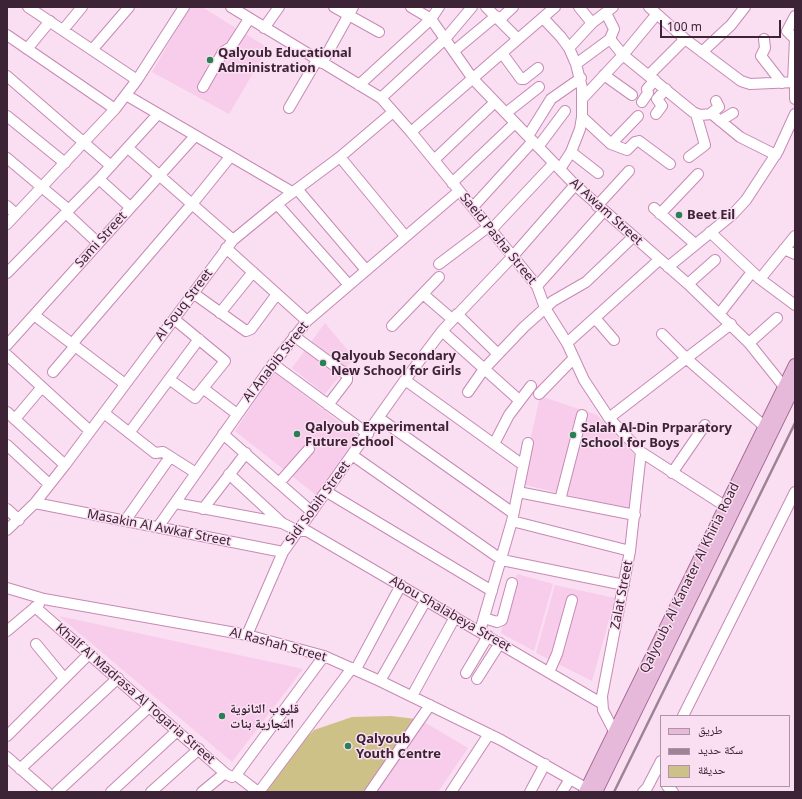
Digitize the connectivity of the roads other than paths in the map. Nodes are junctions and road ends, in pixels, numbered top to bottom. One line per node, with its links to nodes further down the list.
1 (82, 7): 28 (street)
2 (129, 7): 38 (street)
3 (184, 7): 51 (street)
4 (232, 7): 23 (street, Saeid Pasha Street)
5 (279, 7): 27 (street)
6 (334, 7): 18 (street)
7 (411, 7): 24 (street)
8 (438, 7): 24 (street)
9 (472, 7): 31 (street)
10 (486, 7): 21 (street)
11 (513, 7): 21 (street)
12 (555, 7): 22 (street)
13 (579, 7): 26 (street)
14 (649, 7): 19 (street)
15 (745, 7): 40 (street)
16 (31, 8): 25 (street)
17 (609, 10): 26 (street); 33 (street)
18 (350, 11): 29 (street); 43 (street)
19 (656, 15): 34 (street); 42 (street)
20 (795, 16): 53 (street)
21 (497, 18): 32 (street); 39 (street)
22 (543, 18): 32 (street); 36 (street)
23 (249, 19): 27 (street, Saeid Pasha Street); 55 (street)
24 (431, 19): 31 (street, Al Awam Street); 54 (street)
25 (50, 21): 28 (street); 37 (street)
26 (592, 23): 36 (street)
27 (264, 28): 43 (street, Saeid Pasha Street)
28 (63, 30): 38 (street)
29 (379, 32)
30 (7, 35): 37 (street)
31 (445, 39): 39 (street, Al Awam Street); 60 (street)
32 (518, 39): 41 (street)
33 (610, 39): 42 (street); 44 (street)
34 (685, 39): 40 (street); 50 (street)
35 (764, 39): 52 (street)
36 (569, 48): 44 (street)
37 (28, 49): 67 (street)
38 (92, 50): 51 (street)
39 (454, 51): 48 (street, Al Awam Street)
40 (702, 52): 52 (street)
41 (502, 53): 45 (street); 48 (street)
42 (623, 55): 46 (street); 50 (street)
43 (319, 62): 54 (street, Saeid Pasha Street); 66 (street)
44 (576, 64): 49 (street)
45 (538, 68)
46 (604, 75): 59 (street); 61 (street)
47 (7, 76): 84 (street)
48 (473, 78): 64 (street, Al Awam Street); 82 (street)
49 (580, 78): 61 (street); 85 (street)
50 (652, 78): 57 (street); 65 (street)
51 (137, 80): 58 (street)
52 (782, 83): 53 (street)
53 (794, 83): 62 (street)
54 (359, 85): 60 (street, Saeid Pasha Street)
55 (202, 87)
56 (539, 87): 70 (street)
57 (666, 88): 73 (street); 74 (street)
58 (126, 95): 67 (street); 72 (street)
59 (632, 95)
60 (381, 98): 69 (street, Saeid Pasha Street)
61 (583, 98): 79 (street)
62 (795, 99)
63 (716, 101): 75 (street)
64 (495, 102): 70 (street, Al Awam Street); 94 (street)
65 (642, 102)
66 (289, 108)
67 (115, 109): 84 (street)
68 (565, 111): 85 (street)
69 (394, 112): 82 (street, Saeid Pasha Street); 91 (street, Al Souq Street)
70 (506, 113): 81 (street, Al Awam Street)
71 (732, 113): 80 (street)
72 (158, 114): 83 (street); 87 (street)
73 (656, 114)
74 (696, 114): 75 (street); 92 (street)
75 (710, 114): 80 (street)
76 (795, 114): 89 (street)
77 (7, 116): 95 (street)
78 (638, 116): 86 (street)
79 (582, 118): 86 (street); 88 (street)
80 (720, 121): 89 (street)
81 (515, 123): 85 (street, Al Awam Street); 104 (street)
82 (411, 132): 94 (street, Saeid Pasha Street)
83 (195, 136): 90 (street); 102 (street, Sami Street)
84 (84, 142): 95 (street); 97 (street)
85 (533, 142): 98 (street, Al Awam Street); 113 (street)
86 (611, 144): 96 (street)
87 (128, 148): 97 (street); 102 (street)
88 (571, 152): 98 (street); 100 (street)
89 (776, 155): 119 (street)
90 (230, 157): 107 (street); 109 (street)
91 (340, 157): 107 (street, Al Souq Street); 120 (street)
92 (689, 157)
93 (7, 158): 106 (street)
94 (434, 160): 104 (street, Saeid Pasha Street)
95 (65, 162): 106 (street)
96 (670, 164)
97 (111, 166): 103 (street)
98 (557, 166): 105 (street, Al Awam Street); 118 (street)
99 (630, 171): 114 (street)
100 (598, 173)
101 (698, 174): 125 (street)
102 (159, 175): 109 (street); 112 (street, Sami Street)
103 (99, 179): 112 (street); 115 (street)
104 (452, 182): 108 (street, Saeid Pasha Street)
105 (575, 185): 114 (street, Al Awam Street); 129 (street, Sidi Sobih Street)
106 (42, 187): 115 (street); 116 (street)
107 (294, 191): 110 (street, Al Souq Street); 135 (street)
108 (459, 191): 113 (street, Saeid Pasha Street); 120 (street, Al Anabib Street)
109 (192, 204): 123 (street); 165 (street)
110 (277, 204): 123 (street, Al Souq Street); 140 (street)
111 (7, 206): 116 (street)
112 (130, 207): 124 (street, Sami Street)
113 (472, 207): 118 (street, Saeid Pasha Street)
114 (600, 209): 122 (street, Al Awam Street); 141 (street)
115 (68, 211): 124 (street); 133 (street)
116 (16, 214): 117 (street)
117 (7, 224)
118 (490, 228): 129 (street, Saeid Pasha Street); 132 (street)
119 (710, 232): 125 (street); 137 (street)
120 (405, 236): 135 (street, Al Anabib Street)
121 (795, 236): 127 (street)
122 (633, 237): 130 (street, Al Awam Street); 146 (street)
123 (233, 240): 126 (street, Al Souq Street)
124 (98, 243): 149 (street, Sami Street)
125 (695, 244): 134 (street)
126 (226, 248): 136 (street); 142 (street, Al Souq Street)
127 (784, 249): 128 (street); 137 (street)
128 (795, 254)
129 (513, 256): 141 (street, Saeid Pasha Street); 150 (street, Sidi Sobih Street)
130 (659, 260): 134 (street, Al Awam Street); 151 (street)
131 (714, 260): 139 (street)
132 (439, 264)
133 (9, 267)
134 (668, 267): 139 (street, Al Awam Street)
135 (366, 270): 140 (street, Al Anabib Street)
136 (254, 272): 143 (street); 147 (street)
137 (756, 276): 145 (street); 148 (street)
138 (439, 277): 144 (street)
139 (688, 284): 148 (street, Al Awam Street)
140 (349, 285): 154 (street, Al Anabib Street)
141 (537, 286): 146 (street, Saeid Pasha Street)
142 (193, 293): 147 (street); 153 (street, Al Souq Street)
143 (278, 294): 147 (street); 154 (street)
144 (423, 294): 150 (street); 156 (street)
145 (795, 305)
146 (545, 308): 162 (street, Saeid Pasha Street); 166 (street)
147 (220, 313)
148 (720, 313): 155 (street, Al Awam Street)
149 (34, 315): 164 (street, Sami Street); 165 (street)
150 (455, 316): 157 (street, Sidi Sobih Street); 166 (street)
151 (595, 318): 161 (street); 162 (street)
152 (777, 318): 163 (street)
153 (174, 319): 160 (street); 176 (street, Al Souq Street)
154 (307, 321): 159 (street, Al Anabib Street)
155 (731, 324): 163 (street, Al Awam Street); 169 (street)
156 (392, 326)
157 (442, 331): 172 (street); 175 (street, Sidi Sobih Street)
158 (662, 334): 169 (street)
159 (294, 336): 170 (street, Al Anabib Street); 184 (street)
160 (199, 339): 174 (street); 179 (street)
161 (614, 340)
162 (567, 343): 168 (street, Saeid Pasha Street)
163 (749, 343): 180 (street, Al Awam Street)
164 (7, 345)
165 (73, 345): 173 (street); 176 (street)
166 (498, 354): 172 (street)
167 (7, 356): 178 (street)
168 (573, 359): 182 (street); 190 (street, Saeid Pasha Street)
169 (687, 359): 190 (street); 193 (street)
170 (273, 364): 184 (street); 187 (street, Al Anabib Street)
171 (795, 365): 180 (main road, Qalyoub, Al Kanater Al Khiria Road)
172 (484, 369): 181 (street); 183 (street)
173 (52, 372)
174 (169, 379): 179 (street); 195 (street)
175 (405, 380): 189 (street, Sidi Sobih Street); 199 (street)
176 (125, 384): 186 (street, Al Souq Street)
177 (531, 386): 183 (street)
178 (42, 387): 191 (street); 194 (street)
179 (204, 388): 187 (street)
180 (790, 389): 193 (main road, Qalyoub, Al Kanater Al Khiria Road); 277 (main road, Qalyoub, Al Kanater Al Khiria Road)
181 (468, 392)
182 (539, 394)
183 (519, 400): 199 (street)
184 (328, 405): 197 (street)
185 (7, 412): 191 (street)
186 (104, 413): 194 (street, Al Souq Street); 195 (street)
187 (237, 414): 196 (street, Al Anabib Street)
188 (582, 415): 216 (street)
189 (380, 418): 197 (street, Sidi Sobih Street); 224 (street)
190 (609, 418): 202 (street, Saeid Pasha Street)
191 (15, 419): 206 (street)
192 (705, 425): 208 (street)
193 (764, 426): 219 (main road, Qalyoub, Al Kanater Al Khiria Road)
194 (90, 431): 206 (street, Al Souq Street)
195 (129, 433): 205 (street)
196 (223, 434): 203 (street); 209 (street, Al Anabib Street)
197 (368, 434): 204 (street, Sidi Sobih Street)
198 (528, 443): 207 (street)
199 (494, 444): 207 (street)
200 (7, 445): 212 (street)
201 (309, 449): 211 (street)
202 (641, 452): 208 (street, Saeid Pasha Street); 223 (street, Zalat Street)
203 (246, 453): 210 (street); 211 (street)
204 (352, 455): 213 (street, Sidi Sobih Street); 233 (street)
205 (170, 457): 209 (street); 226 (street)
206 (64, 465): 212 (street, Al Souq Street)
207 (523, 465): 214 (street)
208 (672, 473): 219 (street, Saeid Pasha Street)
209 (196, 474): 218 (street, Al Anabib Street)
210 (229, 474): 221 (street); 227 (street)
211 (279, 483): 222 (street)
212 (49, 484): 217 (street, Al Souq Street)
213 (327, 492): 222 (street, Sidi Sobih Street); 238 (street)
214 (518, 492): 216 (street); 224 (street)
215 (795, 492): 263 (street)
216 (560, 500): 223 (street)
217 (35, 503): 225 (street, Al Souq Street); 226 (street, Masakin Al Awkaf Street)
218 (175, 503): 221 (street); 228 (street, Al Anabib Street)
219 (725, 506): 265 (main road, Qalyoub, Al Kanater Al Khiria Road)
220 (7, 509): 225 (street)
221 (203, 509): 227 (street)
222 (312, 512): 230 (street, Sidi Sobih Street)
223 (635, 515): 231 (street, Zalat Street)
224 (513, 517): 231 (street); 233 (street)
225 (19, 520): 229 (street, Al Souq Street)
226 (125, 521): 228 (street, Masakin Al Awkaf Street)
227 (282, 523): 230 (street, Abou Shalabeya Street)
228 (158, 527): 232 (street, Masakin Al Awkaf Street)
229 (7, 530)
230 (298, 531): 232 (street, Sidi Sobih Street); 235 (street, Abou Shalabeya Street)
231 (630, 551): 236 (street, Zalat Street)
232 (283, 552): 247 (street, Sidi Sobih Street)
233 (502, 560): 236 (street); 238 (street)
234 (512, 583): 244 (street)
235 (401, 585): 240 (street, Abou Shalabeya Street); 252 (street)
236 (624, 585): 260 (street, Zalat Street)
237 (7, 588): 239 (street, Al Rashah Street)
238 (492, 591): 244 (street)
239 (44, 599): 242 (street); 247 (street, Al Rashah Street)
240 (426, 600): 243 (street, Abou Shalabeya Street); 258 (street)
241 (572, 600): 253 (street)
242 (35, 607): 245 (street); 250 (street, Khalf Al Madrasa Al Togaria Street)
243 (455, 617): 246 (street, Abou Shalabeya Street); 259 (street)
244 (484, 618): 246 (street)
245 (7, 631)
246 (484, 634): 248 (street, Abou Shalabeya Street); 254 (street)
247 (247, 635): 251 (street, Al Rashah Street)
248 (500, 643): 253 (street, Abou Shalabeya Street); 257 (street)
249 (36, 644): 255 (street)
250 (89, 654): 255 (street); 256 (street, Khalf Al Madrasa Al Togaria Street)
251 (324, 656): 252 (street, Al Rashah Street); 274 (street)
252 (354, 668): 258 (street, Al Rashah Street); 283 (street)
253 (548, 672): 260 (street, Abou Shalabeya Street)
254 (466, 673)
255 (64, 678): 267 (street)
256 (118, 678): 262 (street, Khalf Al Madrasa Al Togaria Street); 272 (street)
257 (477, 679)
258 (380, 681): 259 (street, Al Rashah Street)
259 (412, 696): 261 (street, Al Rashah Street)
260 (601, 703): 265 (street)
261 (430, 705): 266 (street, Al Rashah Street); 284 (street)
262 (150, 706): 264 (street, Khalf Al Madrasa Al Togaria Street); 279 (street)
263 (684, 715)
264 (178, 731): 268 (street, Khalf Al Madrasa Al Togaria Street); 280 (street)
265 (615, 733): 277 (main road, Qalyoub, Al Kanater Al Khiria Road)
266 (489, 734): 270 (street, Al Rashah Street); 285 (street)
267 (7, 736)
268 (199, 749): 273 (street, Khalf Al Madrasa Al Togaria Street); 281 (street)
269 (7, 758): 272 (street)
270 (545, 764): 276 (street, Al Rashah Street); 286 (street)
271 (660, 766): 275 (street)
272 (20, 769): 278 (street)
273 (225, 773): 274 (street, Khalf Al Madrasa Al Togaria Street); 282 (street)
274 (236, 775): 283 (street)
275 (658, 777): 288 (street)
276 (570, 779): 277 (street, Al Rashah Street); 287 (street)
277 (590, 791)
278 (47, 792)
279 (56, 792)
280 (111, 792)
281 (151, 792)
282 (202, 792)
283 (259, 792)
284 (370, 792)
285 (451, 792)
286 (530, 792)
287 (562, 792)
288 (643, 792)

